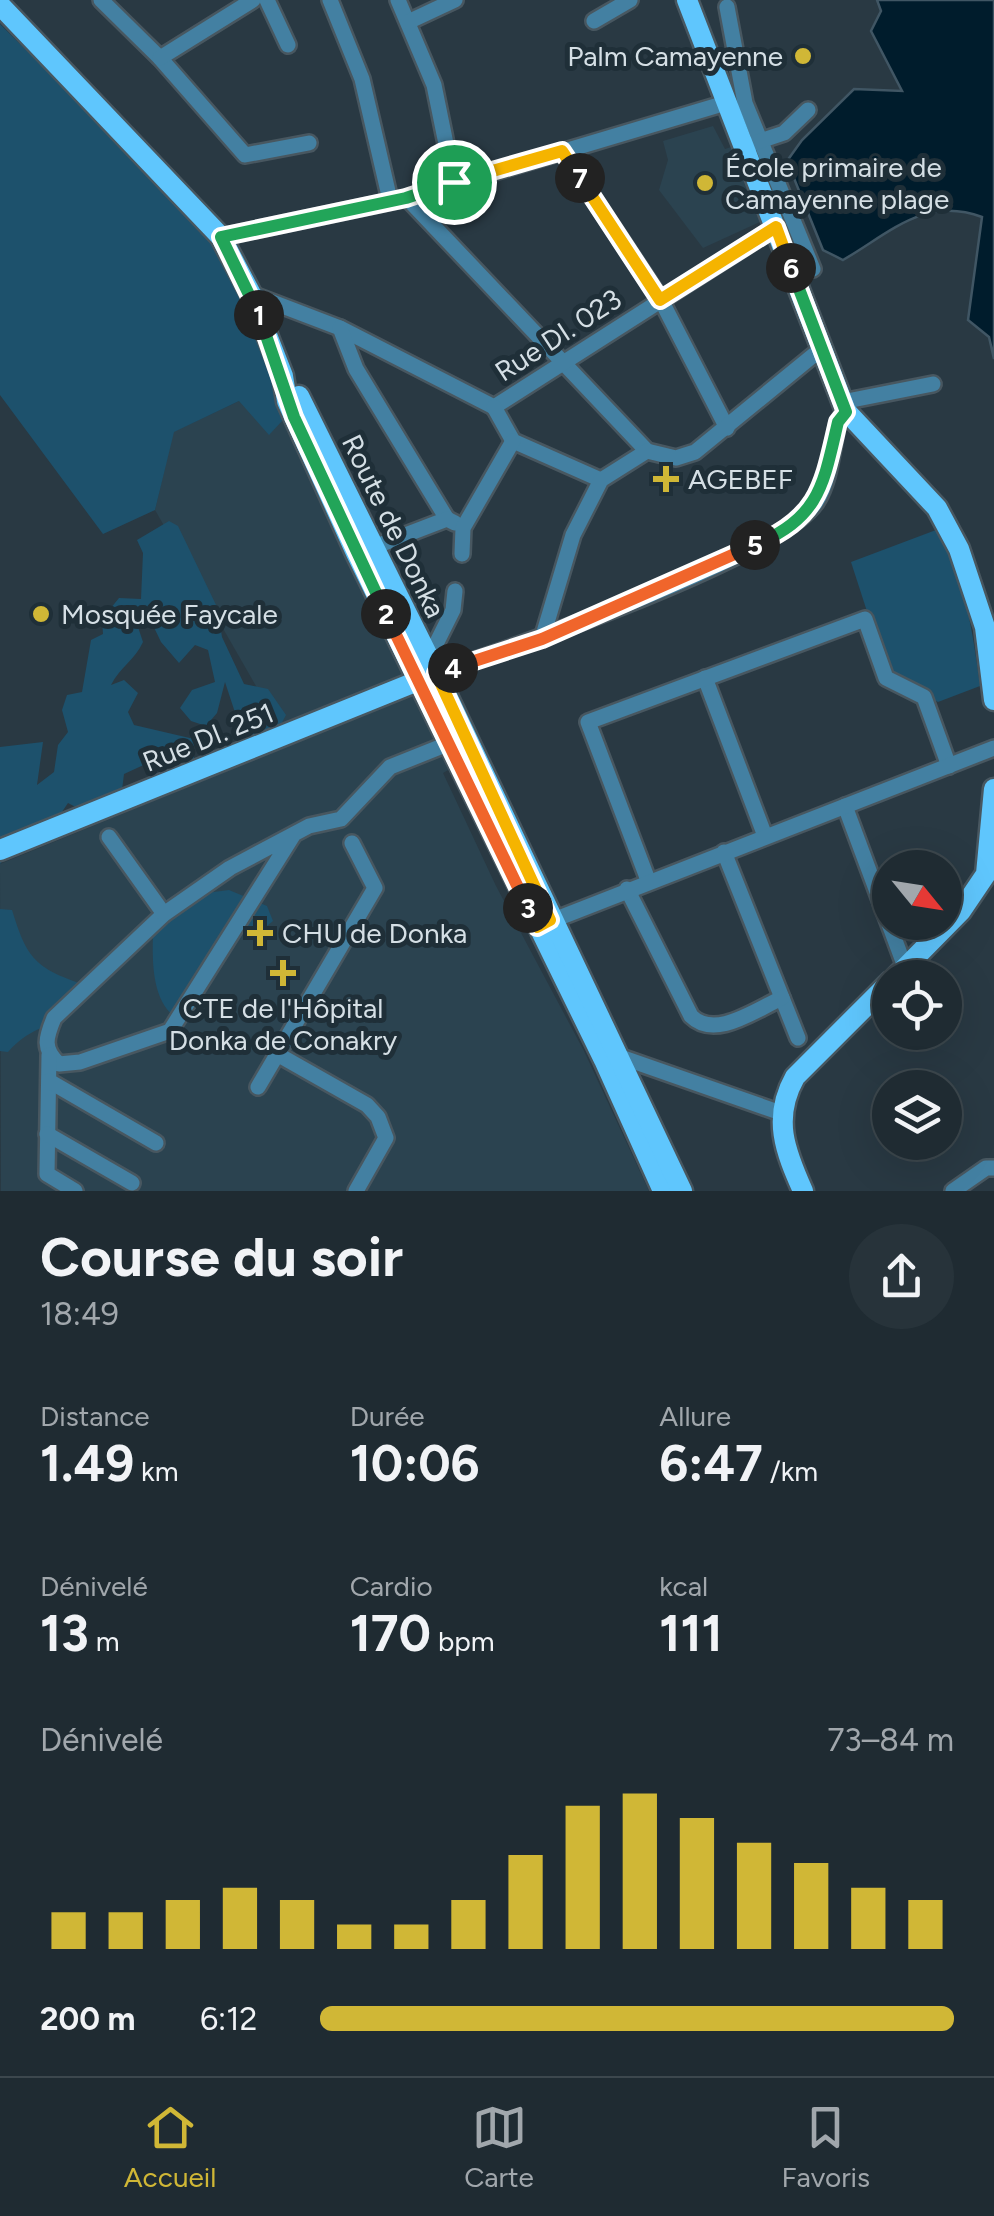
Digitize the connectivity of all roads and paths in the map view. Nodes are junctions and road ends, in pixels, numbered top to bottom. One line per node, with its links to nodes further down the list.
1 (101, 0): 14 (street)
2 (253, 0): 14 (street)
3 (267, 0): 13 (street)
4 (330, 0): 21 (street)
5 (398, 0): 12 (street)
6 (455, 0): 12 (street)
7 (630, 0): 11 (street)
8 (687, 0): 15 (main road)
9 (0, 5): 23 (main road, Route de Donka)
10 (727, 7): 18 (street)
11 (594, 21)
12 (408, 22): 20 (street)
13 (288, 46)
14 (160, 58): 17 (street)
15 (729, 102): 18 (main road); 19 (street)
16 (808, 110): 18 (street)
17 (309, 143)
18 (754, 143): 22 (main road); 24 (street)
19 (562, 151): 20 (street); 26 (street)
20 (454, 182): 21 (street)
21 (398, 199): 23 (street); 29 (street)
22 (776, 227): 26 (street, Rue DI. 023); 28 (main road)
23 (221, 237): 25 (main road, Route de Donka)
24 (813, 269)
25 (251, 294): 27 (street, Rue DI. 023); 30 (main road, Route de Donka)
26 (660, 300): 29 (street, Rue DI. 023); 34 (street)
27 (340, 328): 32 (street, Rue DI. 023); 38 (street)
28 (821, 349): 33 (main road); 34 (street)
29 (563, 359): 32 (street, Rue DI. 023); 36 (street)
30 (283, 376): 40 (main road, Route de Donka); 44 (main road, Route de Donka)
31 (933, 384): 33 (street)
32 (494, 407): 35 (street)
33 (844, 407): 43 (street); 46 (main road)
34 (727, 428): 36 (street)
35 (513, 441): 37 (street); 39 (street)
36 (647, 450): 37 (street)
37 (602, 480): 43 (street)
38 (447, 519): 39 (street); 40 (street)
39 (463, 528): 41 (street)
40 (374, 547): 44 (main road, Route de Donka)
41 (462, 554)
42 (454, 591): 44 (street)
43 (542, 639): 44 (street)
44 (428, 671): 47 (main road, Route de Donka); 56 (main road, Rue DI. 251); 61 (main road, Route de Donka)
45 (705, 678): 49 (street); 54 (street); 58 (street)
46 (994, 700)
47 (450, 743): 52 (street); 61 (main road, Route de Donka)
48 (994, 748): 49 (street)
49 (948, 766): 51 (street)
50 (994, 789): 63 (main road)
51 (844, 806): 54 (street); 62 (street)
52 (341, 819): 53 (street); 67 (street)
53 (294, 834): 60 (street); 68 (street)
54 (765, 836): 57 (street)
55 (109, 837): 60 (street)
56 (0, 850)
57 (724, 852): 58 (street); 64 (street)
58 (648, 880): 59 (street)
59 (627, 889): 61 (street); 64 (street)
60 (164, 914): 68 (street)
61 (544, 924): 69 (main road, Route de Donka); 80 (main road, Route de Donka)
62 (892, 960)
63 (913, 960)
64 (782, 998): 66 (street)
65 (872, 1001): 72 (main road)
66 (798, 1038)
67 (278, 1054): 71 (street); 79 (street)
68 (50, 1056): 70 (street)
69 (618, 1056): 72 (street); 81 (main road, Route de Donka)
70 (49, 1081): 73 (street); 74 (street)
71 (258, 1088)
72 (781, 1113): 77 (main road)
73 (48, 1134): 76 (street); 78 (street)
74 (156, 1143)
75 (994, 1168): 82 (street)
76 (132, 1183)
77 (805, 1190)
78 (75, 1191)
79 (356, 1191)
80 (664, 1191)
81 (682, 1191)
82 (953, 1191)

